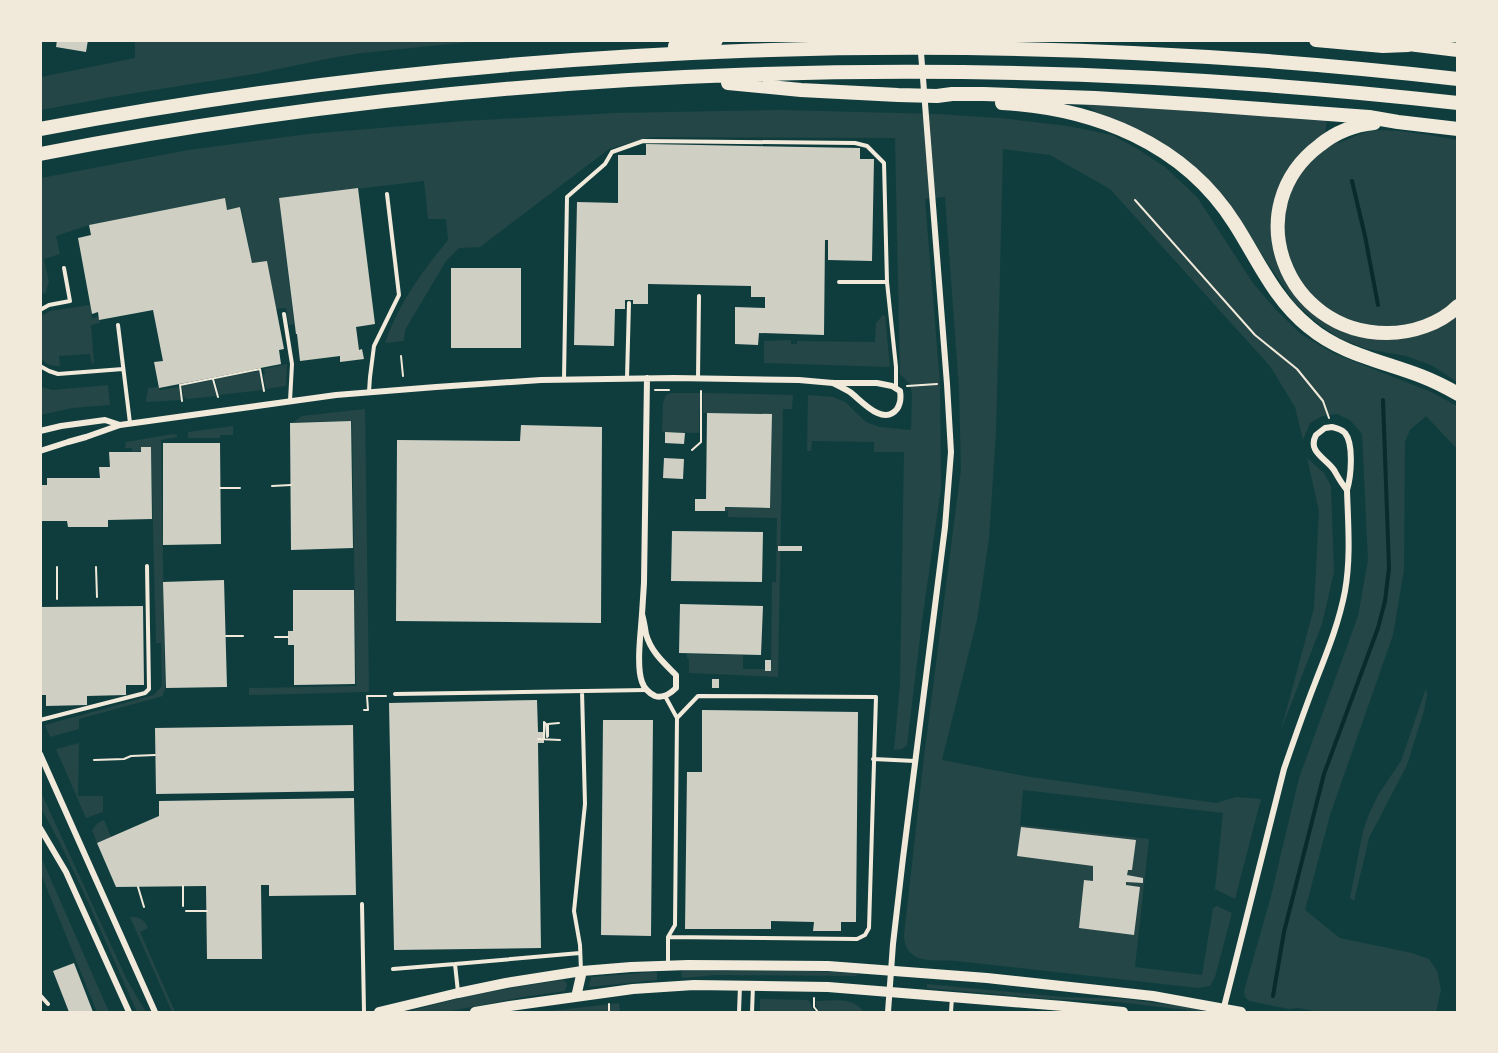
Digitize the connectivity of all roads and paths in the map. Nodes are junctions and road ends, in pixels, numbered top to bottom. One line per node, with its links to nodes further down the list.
1 (716, 40): 7 (highway)
2 (920, 40): 83 (street)
3 (1316, 40): 5 (highway)
4 (1390, 40): 5 (highway)
5 (1408, 45): 6 (highway)
6 (1458, 50)
7 (574, 60): 9 (highway); 13 (highway)
8 (666, 78): 10 (highway); 11 (highway); 15 (highway)
9 (1458, 79)
10 (952, 96): 12 (highway); 43 (highway)
11 (1458, 103)
12 (1398, 122): 14 (highway); 23 (highway)
13 (40, 129)
14 (1458, 129)
15 (40, 154)
16 (387, 194): 42 (lane)
17 (1135, 200): 49 (path)
18 (64, 268): 24 (lane)
19 (838, 282): 20 (lane)
20 (887, 282): 35 (lane); 39 (lane)
21 (699, 296): 32 (lane)
22 (629, 303): 34 (lane)
23 (1458, 306)
24 (40, 310)
25 (284, 314): 46 (lane)
26 (118, 325): 29 (lane)
27 (401, 356): 30 (path)
28 (40, 366): 29 (lane)
29 (123, 369): 47 (lane)
30 (403, 376)
31 (647, 378): 32 (street); 34 (street); 63 (street)
32 (698, 378): 36 (street)
33 (213, 379): 40 (path); 44 (path); 45 (path)
34 (627, 379): 35 (street)
35 (564, 380): 42 (street)
36 (833, 383): 39 (street); 39 (street)
37 (940, 384): 38 (path)
38 (907, 386)
39 (896, 387)
40 (264, 391)
41 (701, 391): 51 (path)
42 (369, 392): 46 (street)
43 (1458, 394)
44 (218, 397)
45 (182, 401)
46 (290, 402): 47 (street)
47 (130, 424): 48 (street)
48 (120, 425): 50 (street); 52 (street)
49 (1332, 427): 57 (street); 57 (street)
50 (40, 431)
51 (692, 450)
52 (40, 451)
53 (291, 485): 54 (path)
54 (272, 486)
55 (220, 488): 56 (path)
56 (240, 488)
57 (1347, 490): 112 (street)
58 (147, 566): 74 (lane)
59 (57, 567): 62 (path)
60 (96, 567): 61 (path)
61 (97, 597)
62 (57, 598)
63 (642, 614): 68 (street); 71 (street)
64 (226, 636): 65 (path)
65 (243, 636)
66 (275, 637): 67 (path)
67 (288, 637)
68 (646, 690): 69 (lane); 71 (street)
69 (582, 691): 70 (lane); 95 (lane)
70 (395, 694): 72 (path)
71 (665, 696): 73 (lane)
72 (364, 710)
73 (677, 718): 81 (lane); 94 (lane)
74 (40, 720)
75 (560, 723): 77 (path)
76 (538, 738): 77 (path)
77 (543, 738): 78 (path)
78 (560, 740)
79 (40, 754): 85 (street)
80 (155, 755): 82 (path)
81 (873, 759): 83 (lane); 94 (lane)
82 (94, 760)
83 (915, 761): 100 (street)
84 (40, 769): 85 (street)
85 (49, 773): 114 (street)
86 (40, 828): 113 (street)
87 (138, 886): 91 (path)
88 (183, 886): 90 (path)
89 (362, 904): 115 (lane)
90 (183, 906)
91 (144, 907)
92 (186, 911): 93 (path)
93 (207, 911)
94 (668, 937): 97 (lane)
95 (580, 954): 96 (lane); 99 (lane)
96 (455, 964): 98 (lane); 105 (lane)
97 (668, 965): 99 (main road); 100 (main road); 103 (main road)
98 (393, 969)
99 (582, 971): 105 (main road); 107 (main road)
100 (891, 971): 104 (street); 112 (main road)
101 (740, 986): 102 (main road); 103 (main road); 119 (lane)
102 (753, 986): 104 (main road); 120 (lane)
103 (668, 987): 107 (main road)
104 (889, 992): 108 (main road); 122 (street)
105 (458, 993): 116 (main road)
106 (40, 995): 111 (lane)
107 (576, 997): 117 (main road)
108 (952, 997): 123 (lane); 124 (main road)
109 (814, 998): 121 (path)
110 (608, 1001): 118 (path)
111 (48, 1004)
112 (1223, 1011): 125 (main road)
113 (129, 1012)
114 (155, 1012)
115 (364, 1012)
116 (379, 1012)
117 (475, 1012)
118 (609, 1012)
119 (739, 1012)
120 (753, 1012)
121 (818, 1012)
122 (888, 1012)
123 (951, 1012)
124 (1123, 1012)
125 (1241, 1012)

